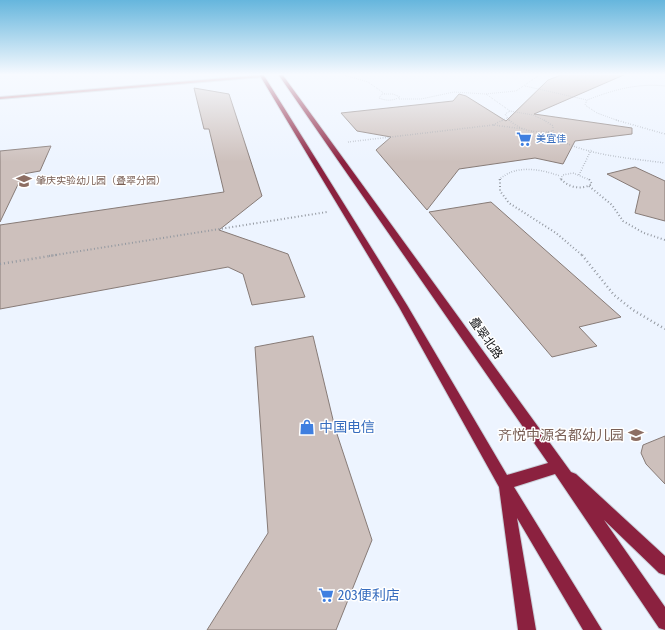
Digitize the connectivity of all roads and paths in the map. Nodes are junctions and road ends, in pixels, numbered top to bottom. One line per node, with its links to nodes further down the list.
1 (280, 103): 17 (main road)
2 (301, 103): 11 (main road, 叠翠北路)
3 (499, 103): 5 (path)
4 (586, 103): 10 (path)
5 (510, 111): 6 (path); 9 (path)
6 (507, 118): 7 (path); 8 (path)
7 (493, 125): 8 (path); 11 (path)
8 (524, 128): 9 (path)
9 (548, 132): 12 (path)
10 (665, 134)
11 (330, 145): 21 (main road, 叠翠北路)
12 (591, 150): 13 (path); 14 (path)
13 (665, 163)
14 (579, 174): 15 (path); 16 (path)
15 (560, 176): 16 (path); 20 (path)
16 (589, 186): 18 (path)
17 (345, 209): 19 (path); 22 (main road)
18 (665, 240)
19 (0, 264)
20 (665, 329)
21 (558, 466): 22 (main road); 23 (main road); 24 (main road, 叠翠北路)
22 (504, 483): 25 (main road); 26 (main road)
23 (665, 567)
24 (665, 622)
25 (527, 630)
26 (593, 630)

